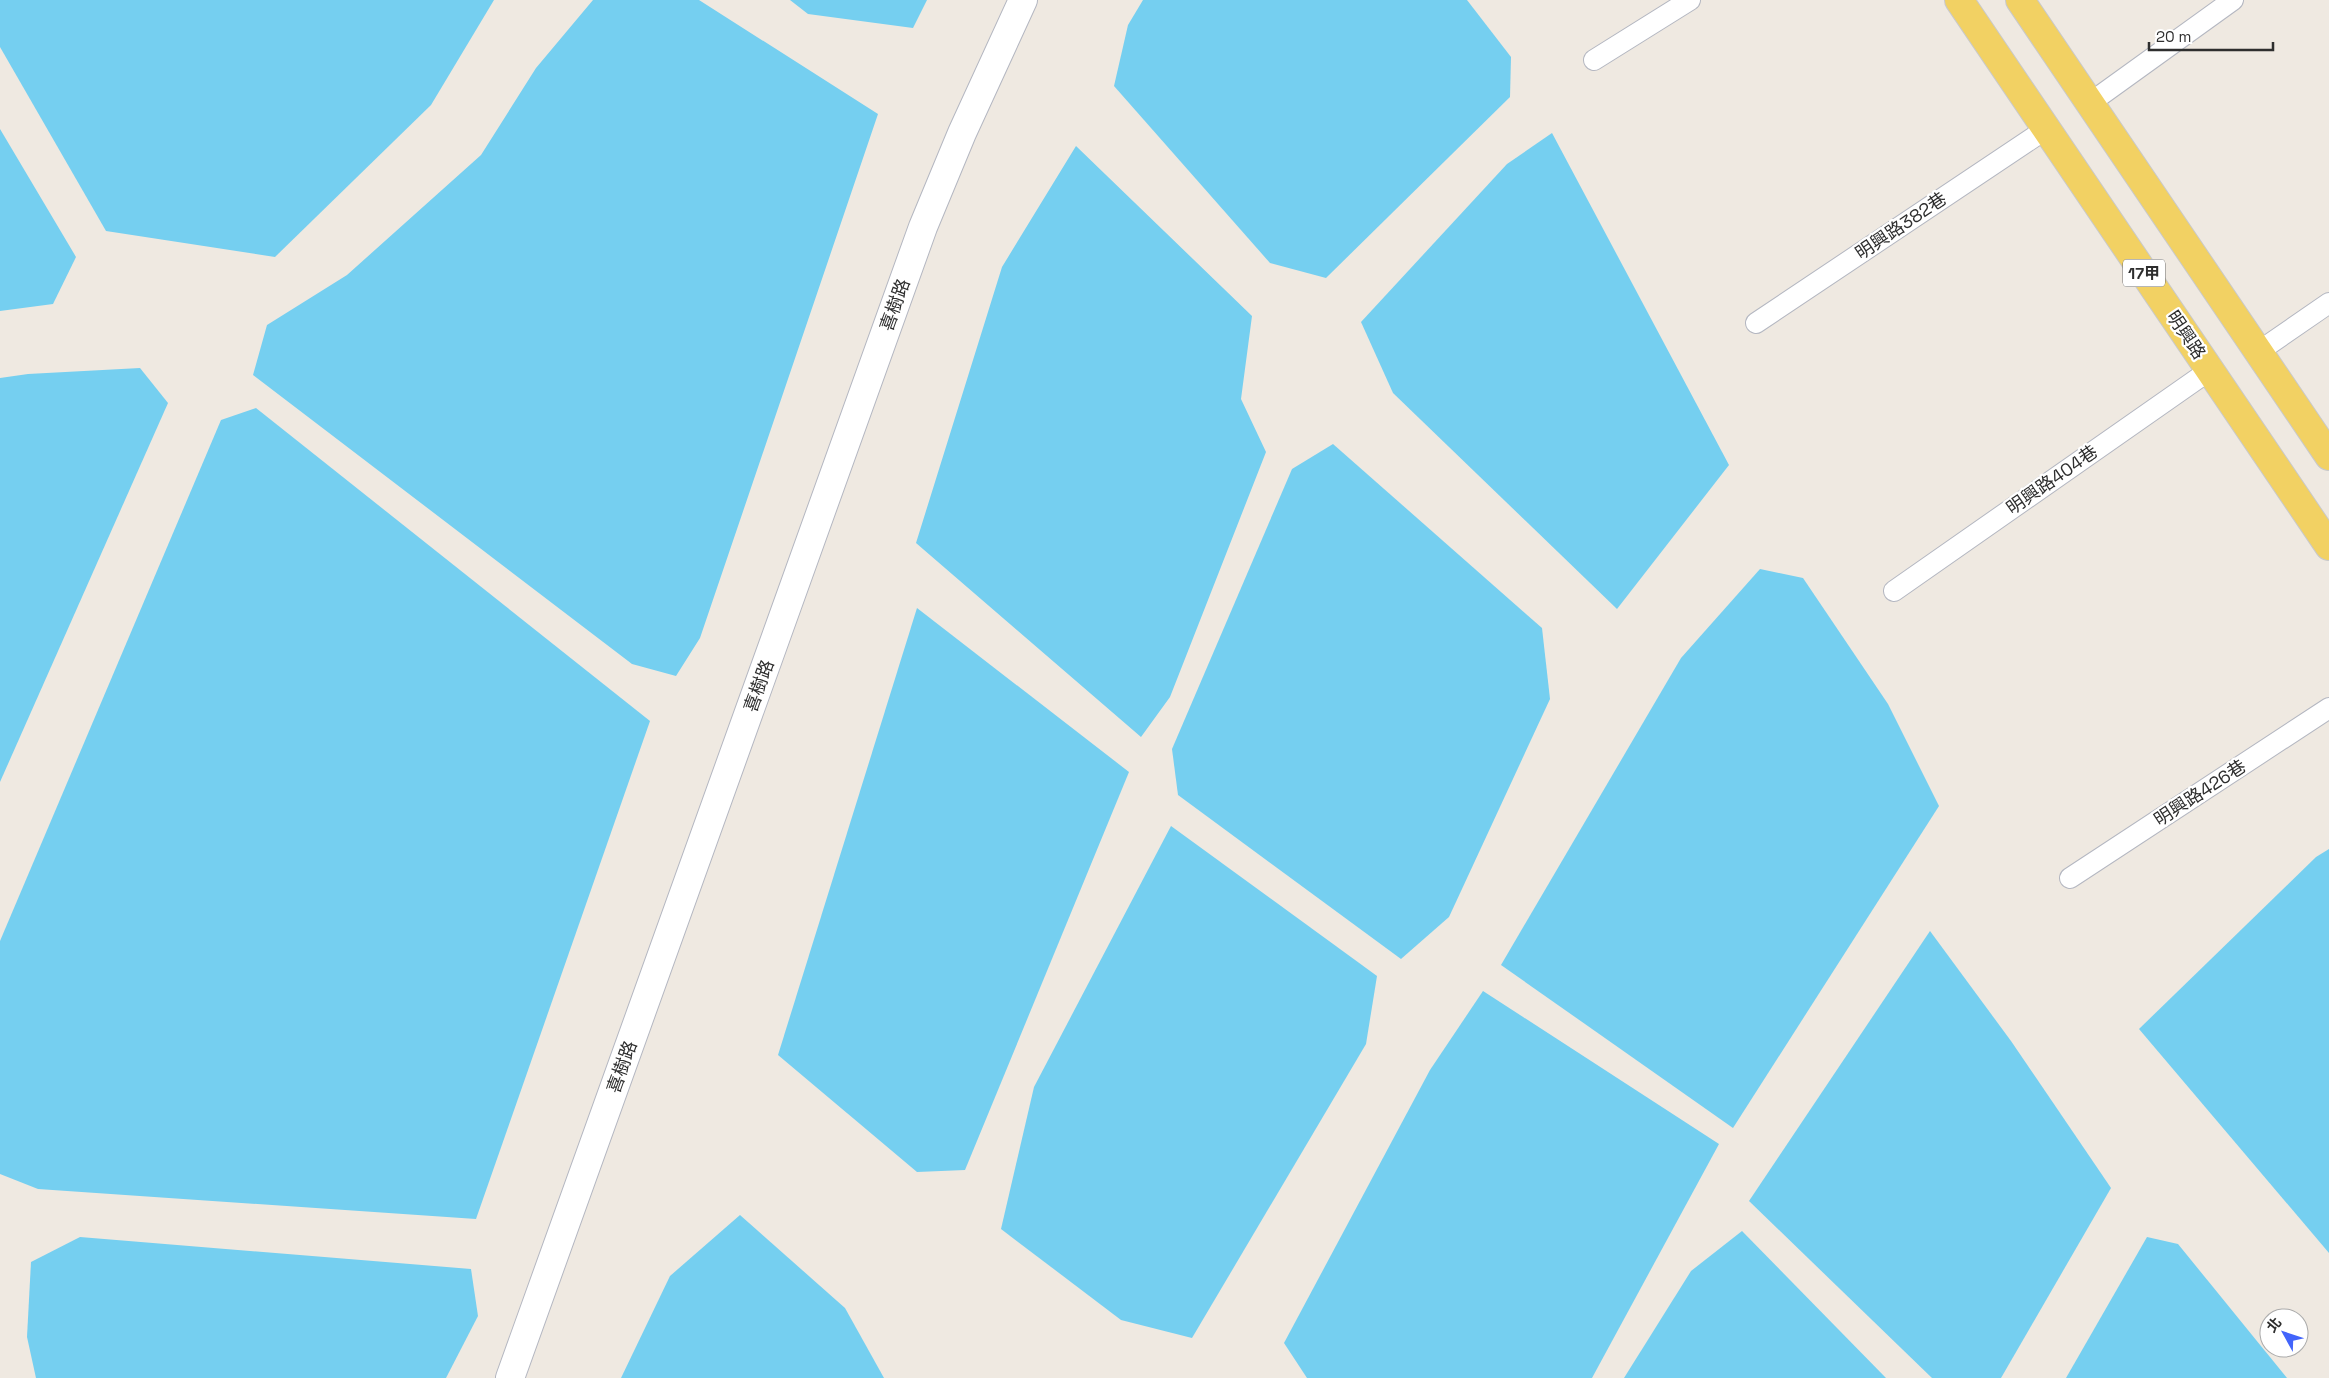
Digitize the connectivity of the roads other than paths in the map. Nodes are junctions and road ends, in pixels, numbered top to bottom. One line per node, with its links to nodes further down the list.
1 (1023, 0): 18 (street, 喜樹路)
2 (1690, 0): 6 (lane)
3 (1959, 0): 8 (main road, 明興路 / 17甲)
4 (2020, 0): 7 (main road, 17甲)
5 (2233, 0): 7 (lane)
6 (1594, 60)
7 (2090, 103): 11 (main road, 17甲)
8 (2046, 129): 10 (lane, 明興路382巷); 12 (main road, 明興路 / 17甲)
9 (2329, 303): 11 (lane)
10 (1756, 323)
11 (2258, 352): 13 (main road, 17甲)
12 (2210, 370): 14 (main road, 明興路 / 17甲); 15 (lane, 明興路404巷)
13 (2329, 456)
14 (2329, 546)
15 (1894, 590)
16 (2329, 708): 17 (lane, 明興路426巷)
17 (2070, 878)
18 (510, 1378)

